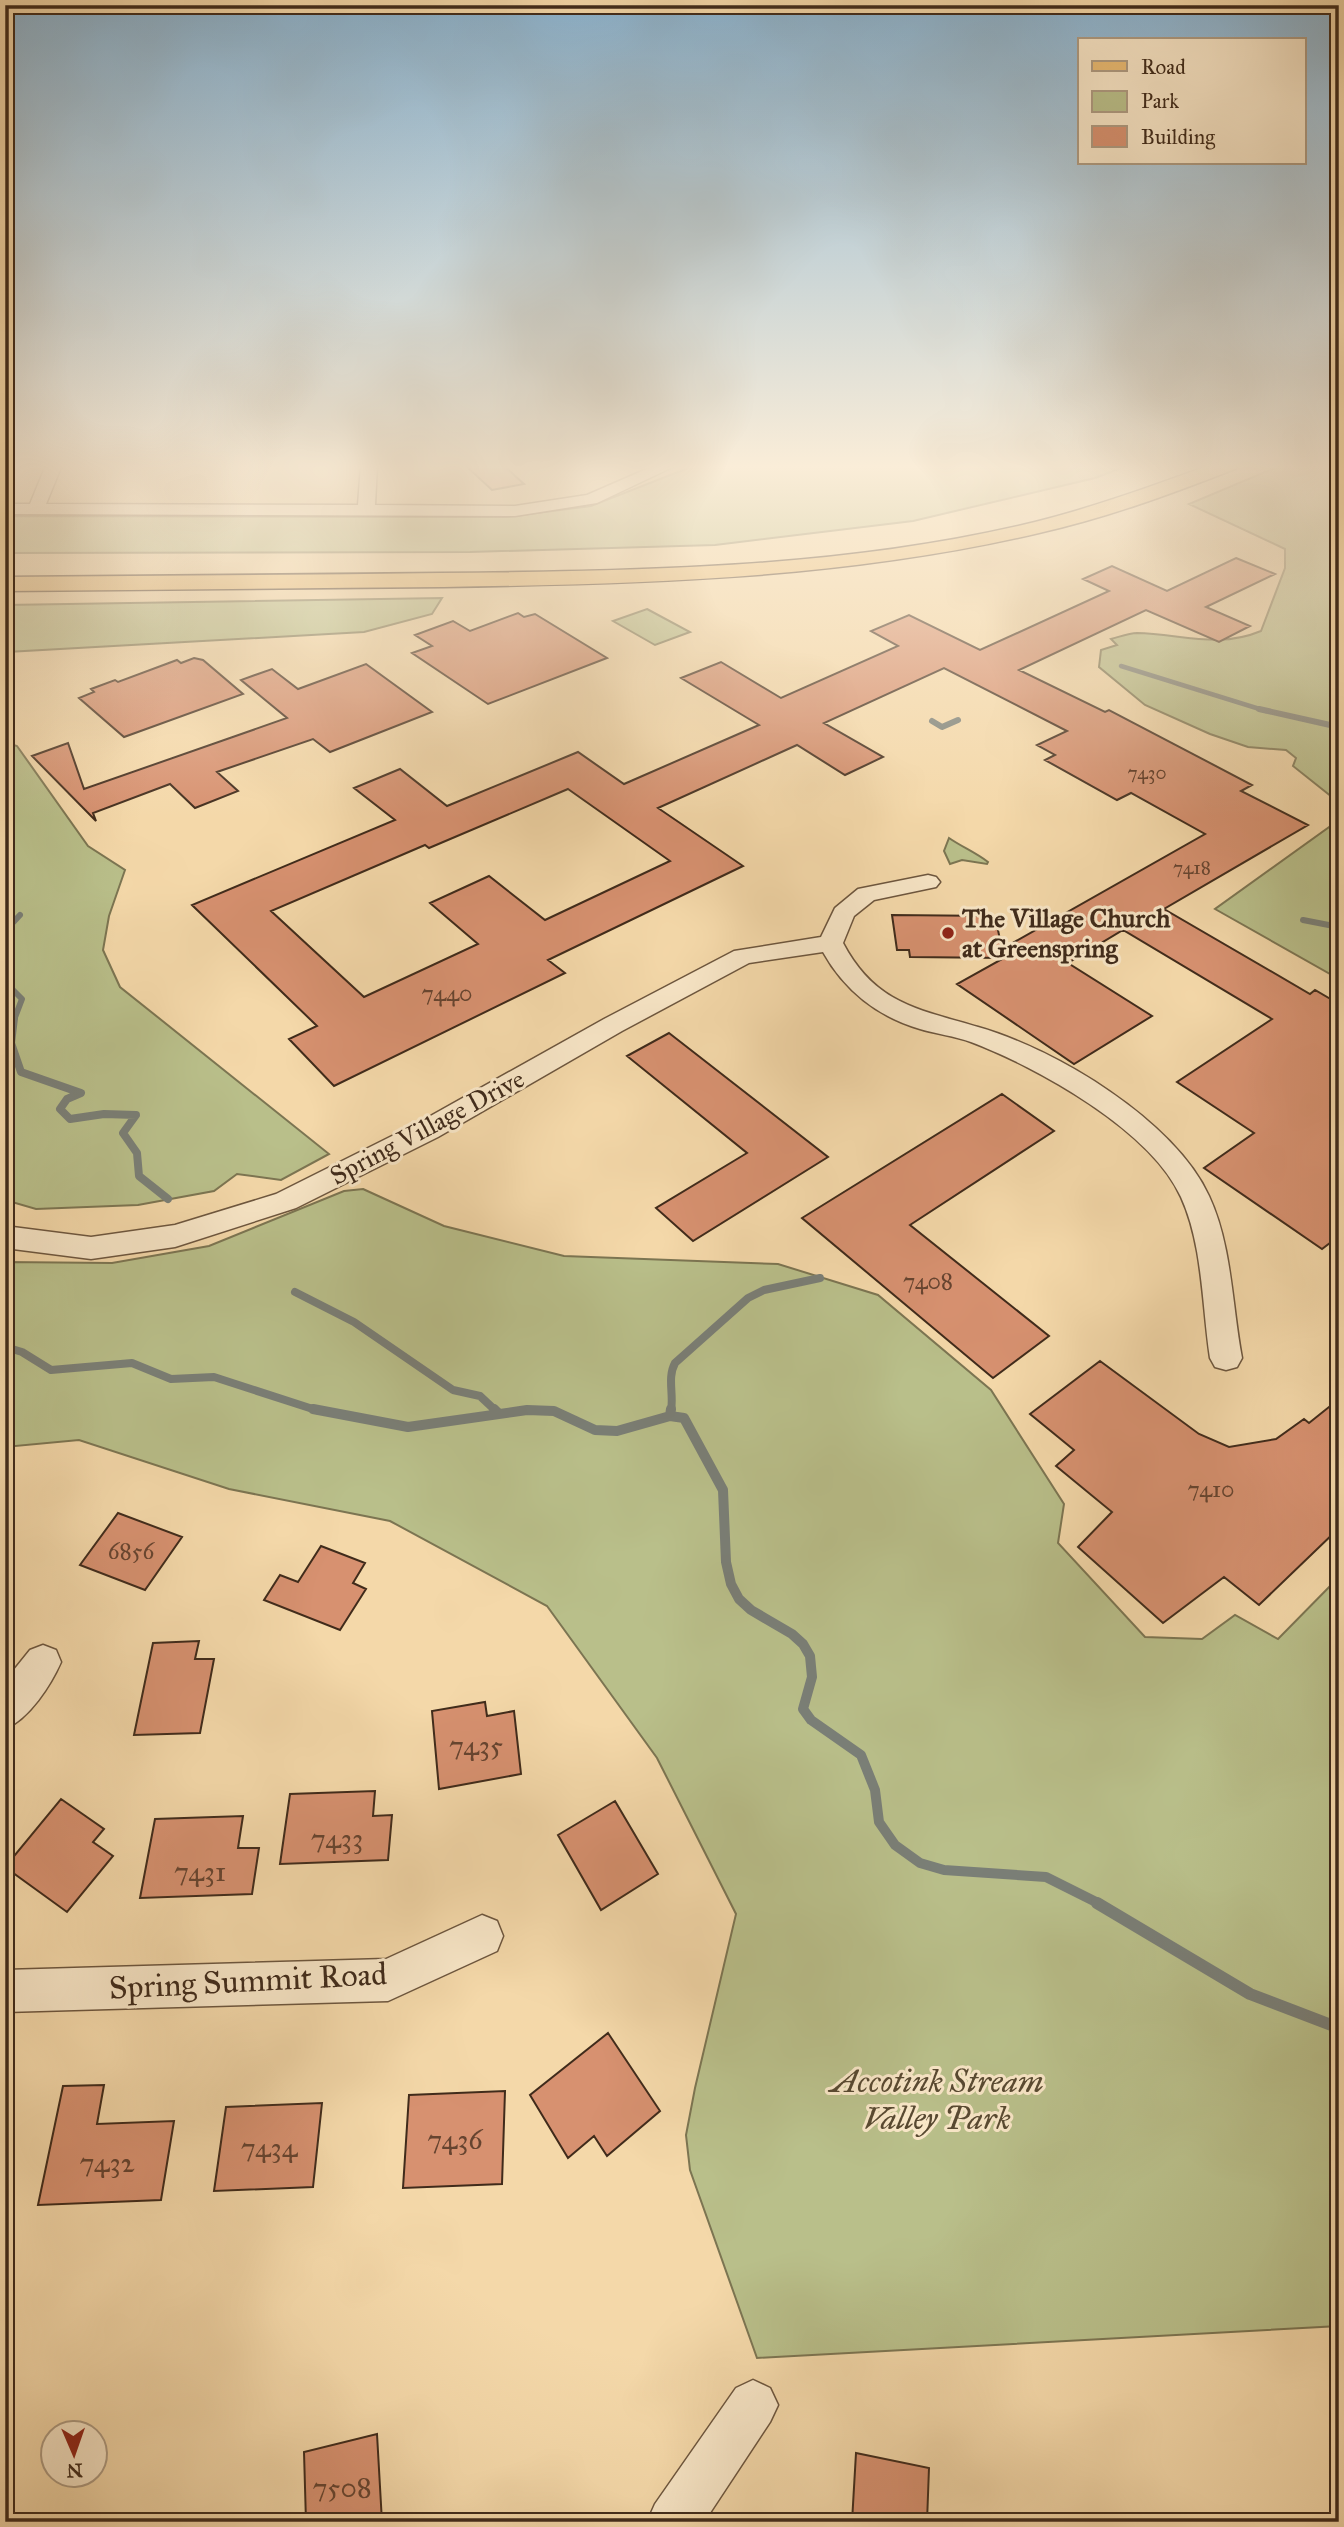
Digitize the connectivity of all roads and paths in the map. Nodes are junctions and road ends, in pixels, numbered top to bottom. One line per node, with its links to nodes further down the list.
1 (131, 583): 2 (main road)
2 (5, 584)
3 (928, 883): 4 (street)
4 (831, 943): 5 (street, Spring Village Drive); 6 (street)
5 (5, 1237)
6 (1226, 1358)
7 (43, 1662): 8 (street)
8 (5, 1711)
9 (482, 1936): 10 (street, Spring Summit Road)
10 (5, 1991)
11 (753, 2405): 12 (street)
12 (673, 2522)

